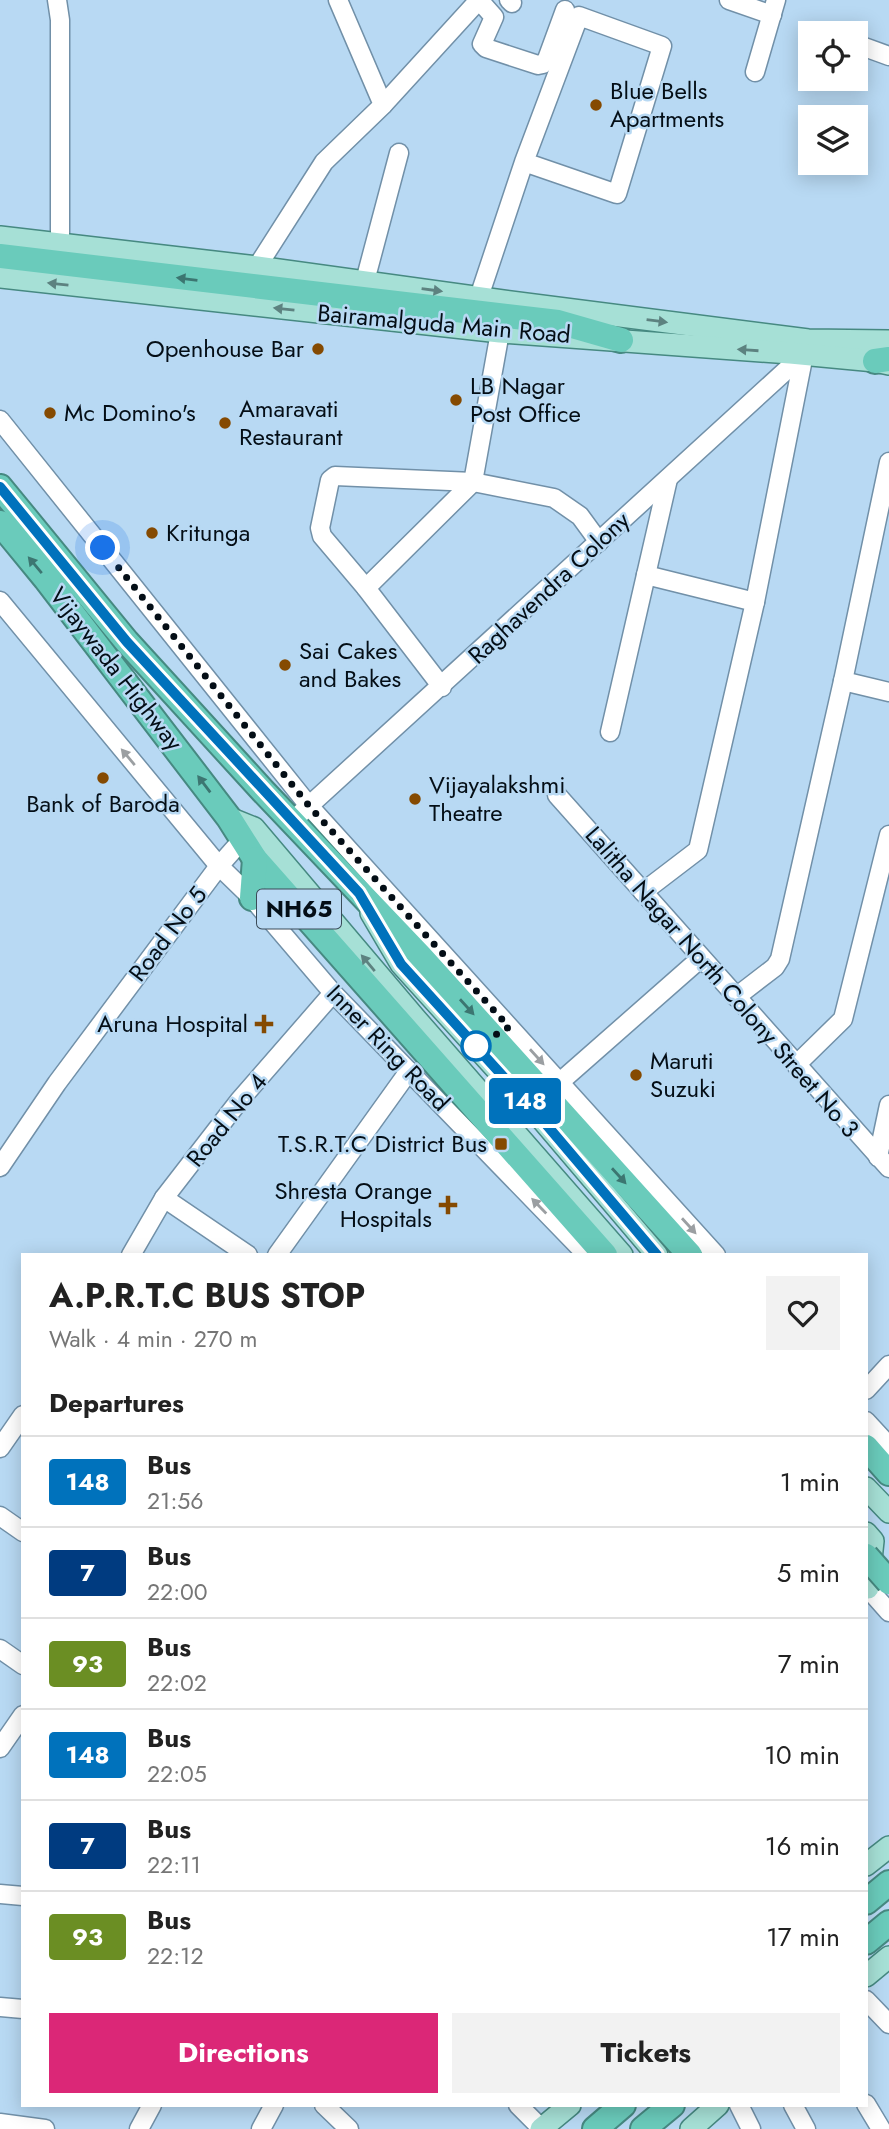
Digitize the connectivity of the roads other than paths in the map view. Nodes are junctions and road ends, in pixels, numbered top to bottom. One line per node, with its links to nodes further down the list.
1 (57, 0): 15 (street)
2 (338, 0): 11 (street)
3 (479, 0): 5 (street); 7 (street)
4 (729, 0): 6 (street)
5 (463, 7): 11 (street)
6 (774, 7): 10 (street)
7 (565, 10)
8 (868, 48): 9 (street)
9 (889, 55)
10 (755, 72)
11 (383, 105): 17 (street)
12 (399, 153): 19 (street)
13 (524, 163): 13 (street); 20 (street)
14 (0, 237): 15 (main road)
15 (61, 243): 17 (main road)
16 (0, 256): 22 (highway, one-way to 16)
17 (257, 267): 19 (main road)
18 (0, 278): 21 (main road, Bairamalguda Main Road, one-way to 18)
19 (365, 281): 20 (main road, one-way to 20)
20 (479, 298): 23 (main road, one-way to 23)
21 (500, 332): 22 (main road, Bairamalguda Main Road); 28 (street)
22 (621, 340): 24 (main road, Bairamalguda Main Road, one-way to 22)
23 (886, 350): 24 (main road, Bairamalguda Main Road)
24 (804, 354): 27 (street, Raghavendra Colony); 35 (street)
25 (0, 420): 41 (street)
26 (889, 462): 36 (street)
27 (668, 479): 31 (street, Raghavendra Colony); 32 (street)
28 (473, 482): 31 (street); 33 (street); 33 (street)
29 (0, 487): 41 (highway, Vijaywada Highway / NH65)
30 (0, 523): 42 (highway, Vijaywada Highway / NH65, one-way to 30)
31 (599, 542): 37 (street, Raghavendra Colony)
32 (646, 575): 35 (street); 39 (street)
33 (366, 587): 37 (street)
34 (0, 601): 45 (street, Inner Ring Road, one-way to 34)
35 (755, 602): 46 (street)
36 (843, 681): 38 (street); 51 (street)
37 (442, 687): 41 (street, Raghavendra Colony)
38 (889, 692)
39 (610, 732)
40 (557, 795): 46 (street, Lalitha Nagar North Colony Street No 3)
41 (301, 814): 47 (highway, Vijaywada Highway / NH65); 54 (street, one-way to 54)
42 (229, 818): 44 (highway, Vijaywada Highway / NH65); 64 (main road, Vijaywada Highway, one-way to 42)
43 (889, 835): 52 (street)
44 (249, 850): 45 (street, Road No 5); 48 (highway); 63 (highway, NH65)
45 (219, 866): 48 (street, Inner Ring Road); 57 (street, Road No 5)
46 (643, 892): 49 (street, Lalitha Nagar North Colony Street No 3)
47 (359, 893): 65 (main road, Vijaywada Highway); 66 (highway, NH65, one-way to 66)
48 (252, 898): 50 (street, Inner Ring Road)
49 (702, 958): 51 (street, Lalitha Nagar North Colony Street No 3); 54 (street)
50 (333, 993): 53 (street, Inner Ring Road); 58 (street, Road No 4)
51 (736, 997): 52 (street, Lalitha Nagar North Colony Street No 3)
52 (796, 1065): 56 (street, Lalitha Nagar North Colony Street No 3)
53 (410, 1071): 61 (street); 62 (street, Inner Ring Road, one-way to 53)
54 (560, 1082): 67 (street, one-way to 67)
55 (889, 1105): 56 (street)
56 (883, 1162)
57 (0, 1167)
58 (164, 1198): 59 (street, Road No 4); 60 (street)
59 (132, 1253)
60 (245, 1253)
61 (278, 1253)
62 (585, 1253)
63 (603, 1253)
64 (620, 1253)
65 (655, 1253)
66 (688, 1253)
67 (714, 1253)
68 (889, 1365): 69 (street)
69 (868, 1388)
70 (21, 1418): 73 (street)
71 (868, 1423): 72 (street)
72 (889, 1446)
73 (0, 1448)
74 (868, 1449): 75 (highway)
75 (889, 1473)
76 (868, 1490): 77 (main road)
77 (889, 1512)
78 (0, 1516): 79 (street)
79 (21, 1531)
80 (868, 1535): 82 (main road)
81 (868, 1562): 82 (highway, bridge)
82 (875, 1585): 83 (street)
83 (889, 1612)
84 (0, 1649): 85 (street)
85 (21, 1664)
86 (21, 1718): 87 (street)
87 (0, 1748)
88 (889, 1847): 89 (main road)
89 (868, 1864)
90 (889, 1883): 93 (highway)
91 (0, 1894): 92 (street)
92 (21, 1896)
93 (868, 1900)
94 (889, 1923): 95 (highway)
95 (868, 1940)
96 (889, 1957): 97 (main road)
97 (868, 1974)
98 (868, 2002): 101 (street)
99 (0, 2007): 100 (street)
100 (21, 2009)
101 (889, 2024)
102 (151, 2107): 115 (street)
103 (273, 2107): 116 (street)
104 (326, 2107): 117 (street)
105 (520, 2107): 118 (street)
106 (568, 2107): 118 (main road)
107 (621, 2107): 119 (highway)
108 (670, 2107): 120 (highway)
109 (716, 2107): 121 (main road)
110 (740, 2107): 122 (street)
111 (794, 2107): 123 (street)
112 (868, 2107): 124 (street)
113 (0, 2123): 114 (street)
114 (45, 2129)
115 (139, 2129)
116 (261, 2129)
117 (349, 2129)
118 (542, 2129)
119 (595, 2129)
120 (643, 2129)
121 (692, 2129)
122 (751, 2129)
123 (806, 2129)
124 (881, 2129)

